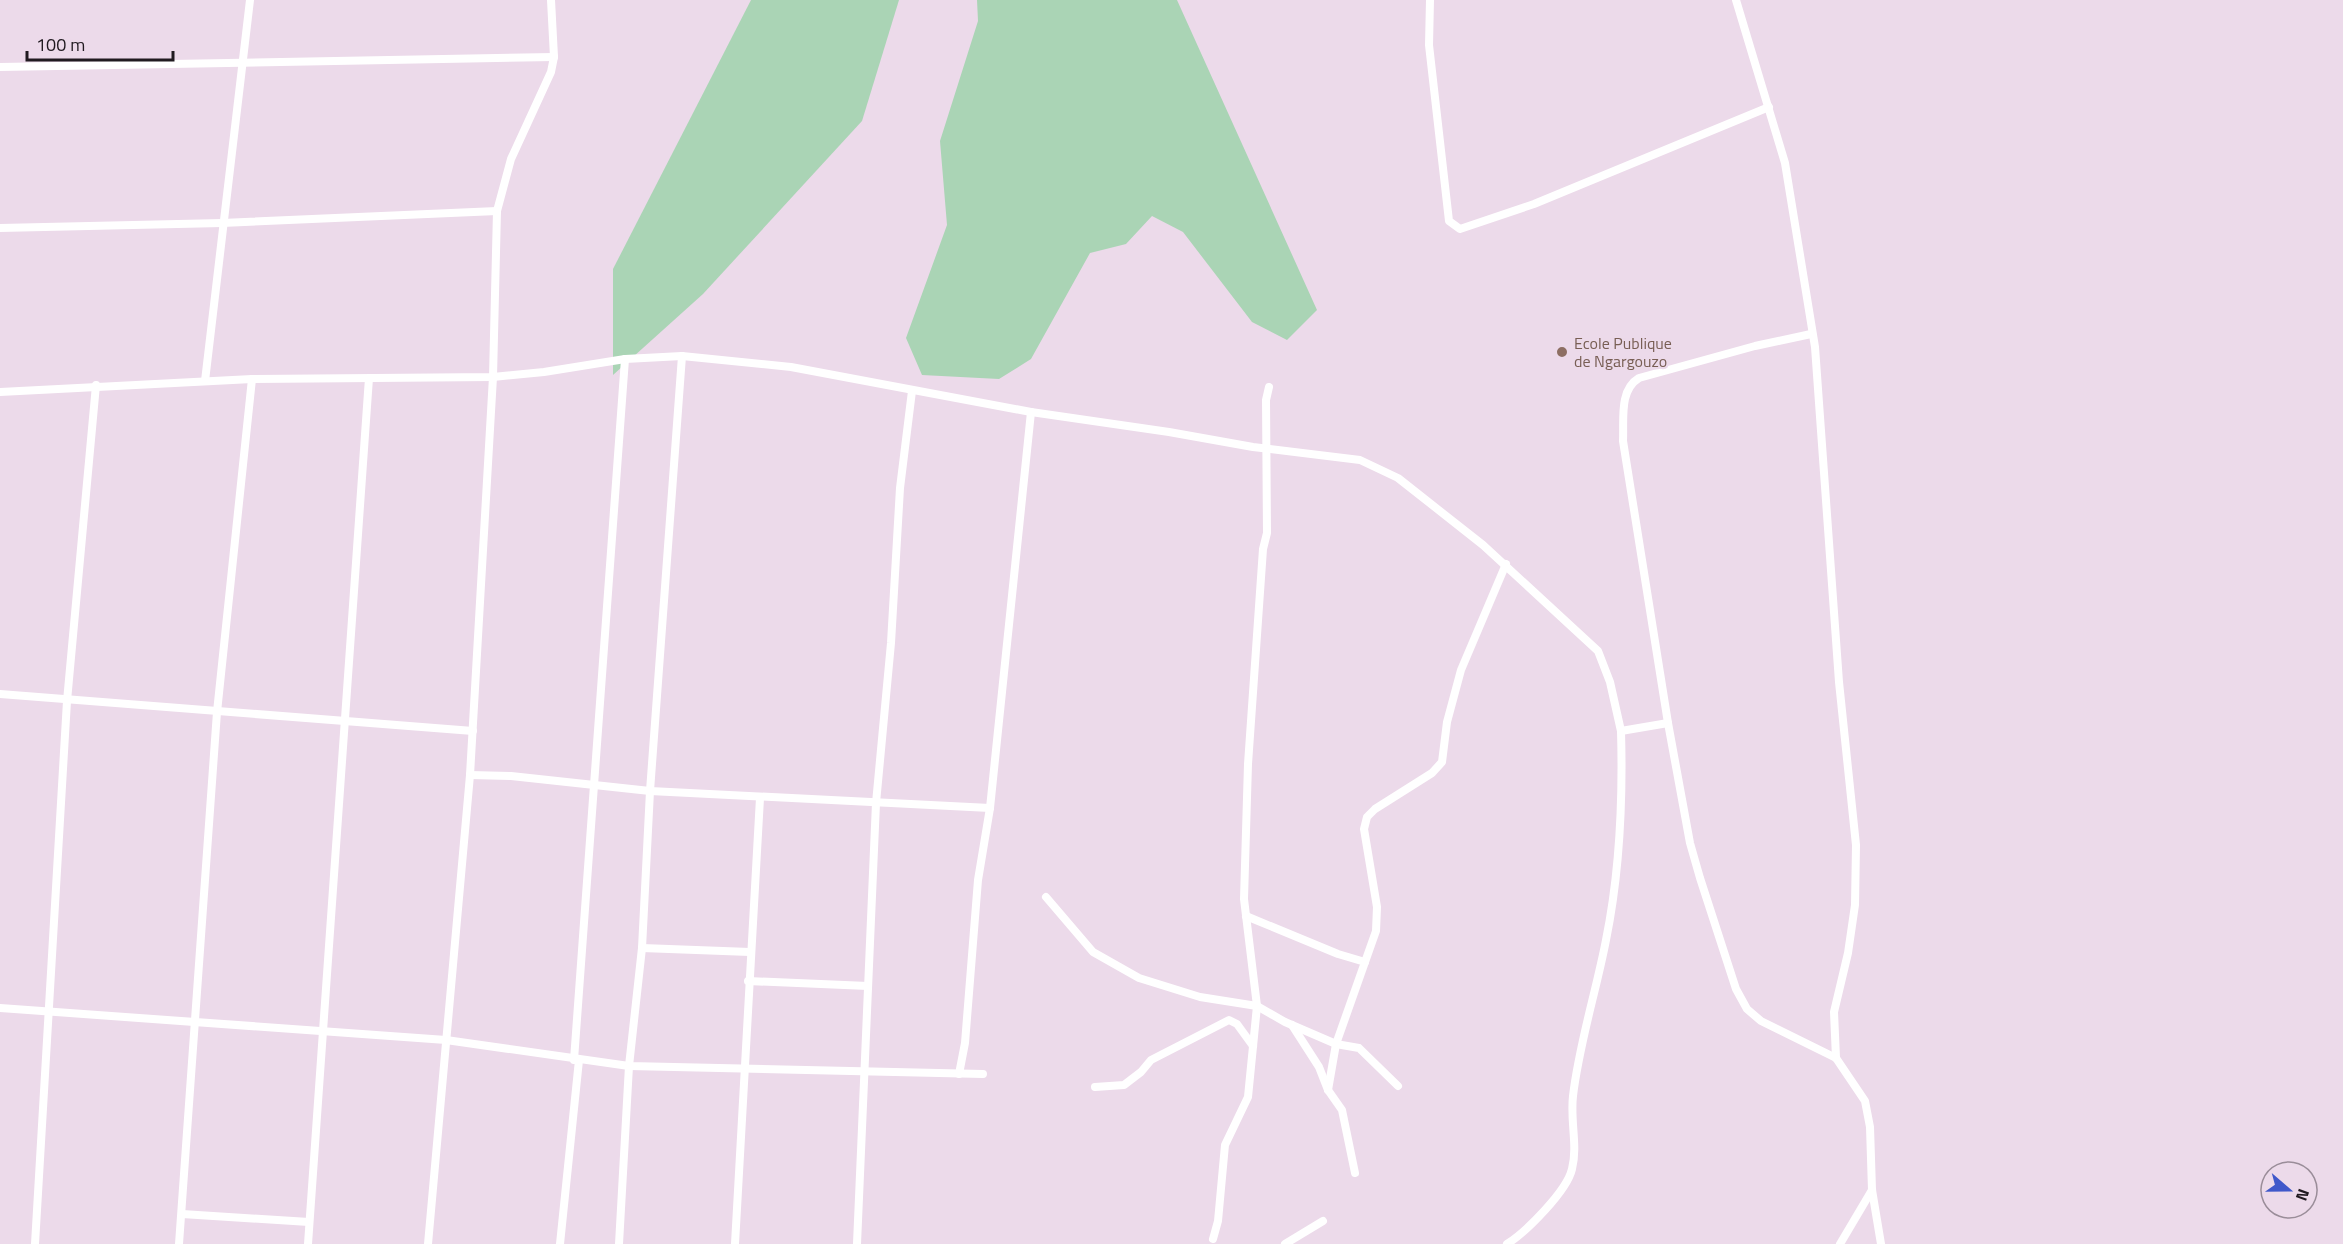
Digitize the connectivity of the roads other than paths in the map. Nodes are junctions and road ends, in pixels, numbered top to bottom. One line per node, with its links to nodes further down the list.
1 (250, 0): 6 (street)
2 (551, 0): 5 (street)
3 (1430, 0): 8 (street)
4 (1736, 0): 8 (street)
5 (554, 57): 6 (street); 9 (street)
6 (241, 62): 7 (street); 10 (street)
7 (0, 67)
8 (1769, 107): 12 (street)
9 (496, 211): 10 (street); 15 (street)
10 (222, 223): 11 (street); 18 (street)
11 (0, 228)
12 (1811, 334): 30 (street); 55 (street)
13 (682, 356): 14 (street); 21 (street); 35 (street)
14 (625, 360): 15 (street); 34 (street)
15 (494, 376): 16 (street); 31 (street)
16 (369, 378): 17 (street); 29 (street)
17 (252, 379): 18 (street); 28 (street)
18 (205, 381): 19 (street)
19 (96, 385): 22 (street); 27 (street)
20 (1269, 387): 24 (street)
21 (912, 391): 23 (street); 37 (street)
22 (0, 392)
23 (1030, 412): 24 (street); 38 (street)
24 (1266, 449): 25 (street); 40 (street)
25 (1506, 564): 32 (street); 43 (street)
26 (0, 694): 27 (street)
27 (67, 701): 28 (street); 48 (street)
28 (217, 712): 29 (street); 49 (street)
29 (344, 720): 31 (street); 51 (street)
30 (1668, 723): 32 (street); 55 (street)
31 (473, 731): 33 (street)
32 (1621, 731): 80 (street)
33 (470, 775): 34 (street); 52 (street)
34 (596, 785): 35 (street); 56 (street)
35 (650, 791): 36 (street); 41 (street)
36 (760, 798): 37 (street); 42 (street)
37 (876, 803): 38 (street); 45 (street)
38 (990, 808): 60 (street)
39 (1046, 897): 46 (street)
40 (1246, 916): 43 (street); 46 (street)
41 (642, 948): 42 (street); 57 (street)
42 (750, 952): 44 (street)
43 (1365, 962): 53 (street)
44 (748, 981): 45 (street); 58 (street)
45 (868, 986): 59 (street)
46 (1257, 1006): 50 (street); 54 (street)
47 (0, 1008): 48 (street)
48 (50, 1012): 49 (street); 71 (street)
49 (196, 1022): 51 (street); 67 (street)
50 (1292, 1025): 53 (street); 64 (street)
51 (321, 1030): 52 (street); 69 (street)
52 (446, 1040): 56 (street); 74 (street)
53 (1336, 1044): 62 (street); 64 (street)
54 (1253, 1046): 63 (street); 70 (street)
55 (1836, 1058): 66 (street)
56 (577, 1060): 57 (street); 75 (street)
57 (629, 1066): 58 (street); 76 (street)
58 (744, 1069): 59 (street); 77 (street)
59 (864, 1073): 60 (street); 78 (street)
60 (959, 1074): 61 (street)
61 (983, 1074)
62 (1398, 1086)
63 (1095, 1087)
64 (1328, 1090): 65 (street)
65 (1355, 1173)
66 (1872, 1191): 81 (street); 82 (street)
67 (182, 1214): 69 (street); 72 (street)
68 (1323, 1221): 79 (street)
69 (309, 1222): 73 (street)
70 (1213, 1239)
71 (35, 1244)
72 (179, 1244)
73 (308, 1244)
74 (428, 1244)
75 (560, 1244)
76 (619, 1244)
77 (735, 1244)
78 (857, 1244)
79 (1285, 1244)
80 (1507, 1244)
81 (1840, 1244)
82 (1881, 1244)

